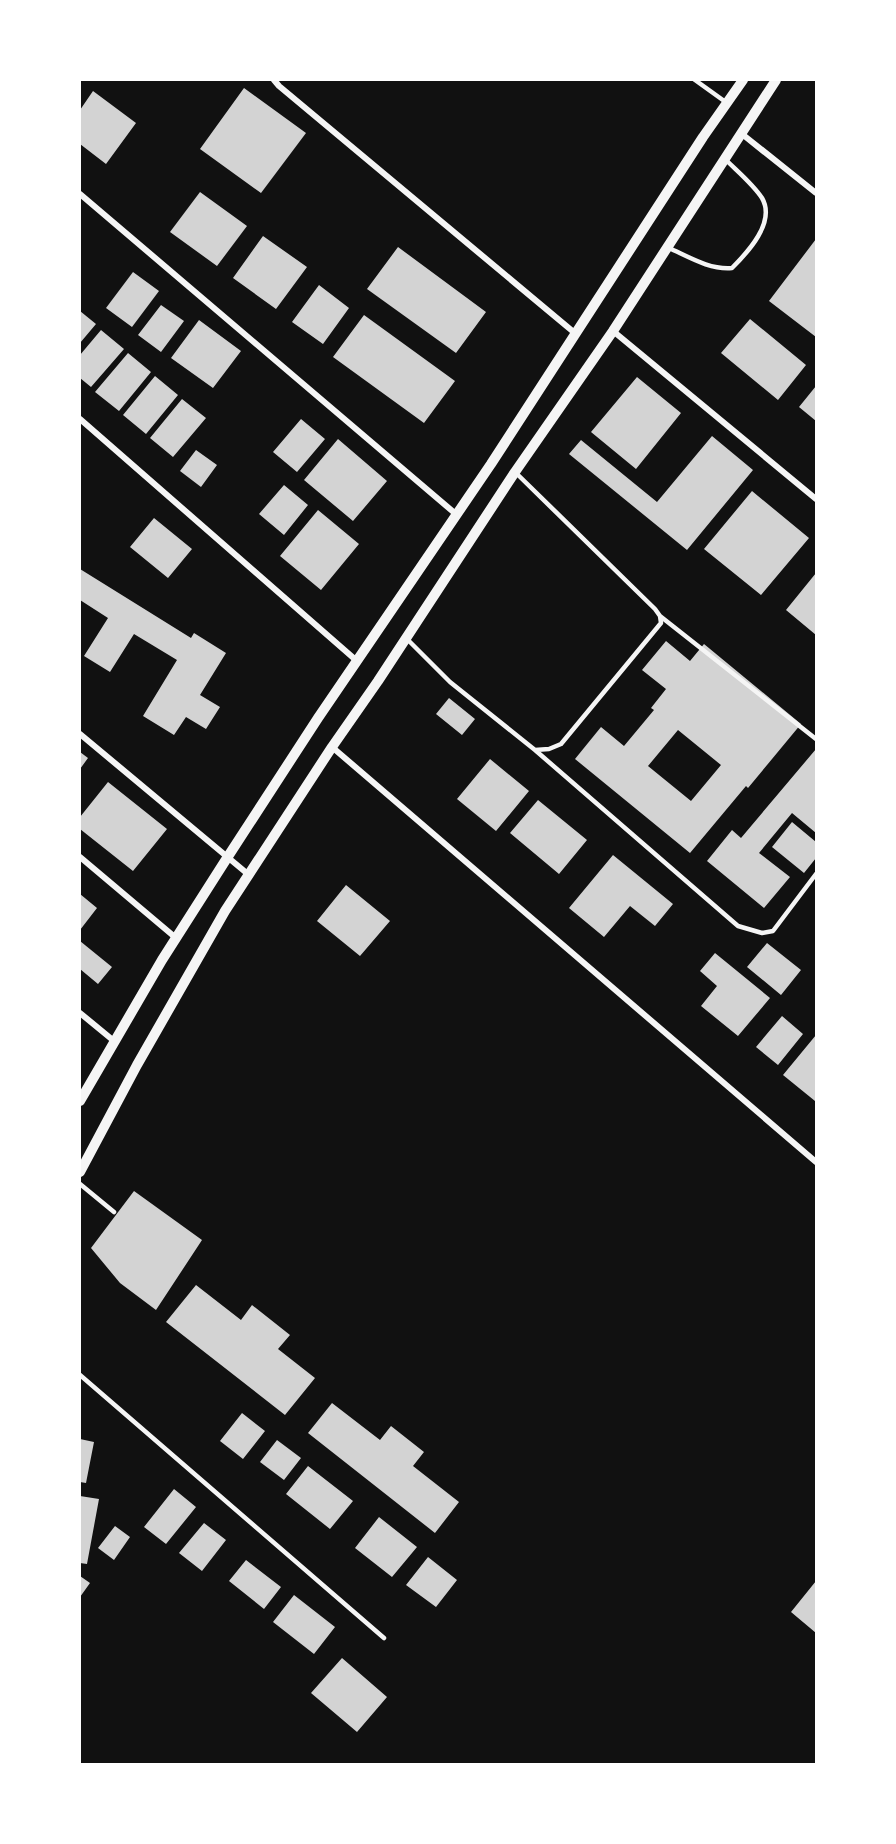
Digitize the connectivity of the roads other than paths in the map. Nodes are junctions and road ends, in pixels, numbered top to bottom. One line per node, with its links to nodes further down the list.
1 (274, 80): 12 (street)
2 (695, 80): 5 (lane)
3 (743, 80): 5 (street)
4 (776, 80): 6 (street)
5 (727, 103): 12 (street)
6 (742, 134): 7 (street); 8 (street)
7 (725, 159): 10 (street); 10 (lane)
8 (816, 193)
9 (80, 194): 16 (street)
10 (668, 248): 11 (street)
11 (613, 331): 14 (street); 15 (street)
12 (577, 335): 16 (street)
13 (80, 419): 19 (street)
14 (515, 472): 17 (lane); 18 (street)
15 (816, 499)
16 (457, 515): 19 (street)
17 (660, 616): 21 (lane); 23 (lane)
18 (406, 638): 22 (street); 23 (lane)
19 (358, 661): 25 (street)
20 (80, 734): 25 (street)
21 (816, 739)
22 (332, 747): 27 (street); 32 (street)
23 (535, 750): 26 (lane)
24 (80, 857): 28 (street)
25 (227, 858): 27 (street); 28 (street)
26 (816, 874)
27 (250, 876): 33 (street)
28 (176, 938): 30 (street)
29 (80, 1013): 30 (street)
30 (114, 1041): 31 (street)
31 (80, 1101)
32 (816, 1162)
33 (80, 1172)
34 (80, 1184): 35 (lane)
35 (114, 1212)
36 (80, 1375): 37 (lane)
37 (384, 1638)

